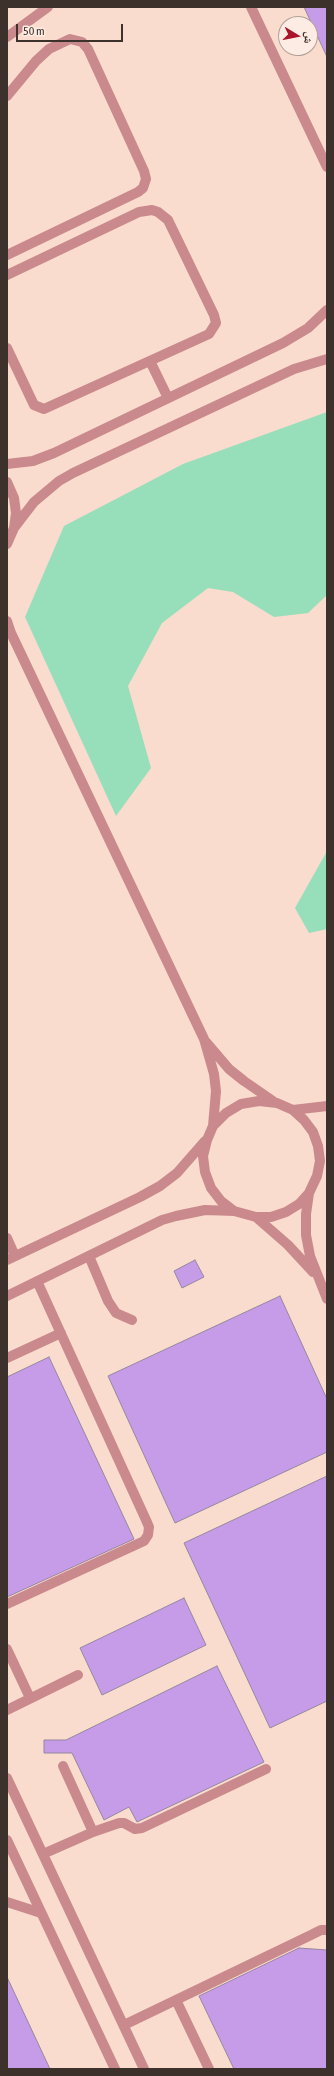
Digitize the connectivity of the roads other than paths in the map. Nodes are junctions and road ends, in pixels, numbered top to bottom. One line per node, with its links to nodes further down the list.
1 (48, 7): 3 (street)
2 (251, 7): 5 (street)
3 (7, 37)
4 (9, 90): 6 (street)
5 (327, 167)
6 (7, 255)
7 (7, 275): 11 (street)
8 (327, 310): 12 (street)
9 (7, 348): 11 (street)
10 (327, 359): 15 (street)
11 (150, 361): 12 (street)
12 (168, 398): 13 (street)
13 (7, 464)
14 (7, 482): 15 (street)
15 (14, 528): 16 (street)
16 (7, 544)
17 (7, 621): 18 (street)
18 (9, 631): 19 (street)
19 (204, 1039): 20 (street); 23 (street)
20 (277, 1102): 22 (street); 23 (street)
21 (327, 1106): 22 (street)
22 (293, 1110): 26 (street)
23 (214, 1126): 24 (street)
24 (207, 1140): 28 (street); 32 (street)
25 (327, 1162): 26 (street)
26 (317, 1176): 27 (street)
27 (309, 1193): 29 (street); 33 (street)
28 (234, 1211): 29 (street); 31 (street)
29 (256, 1217): 33 (street)
30 (7, 1238): 32 (street)
31 (88, 1256): 34 (street); 37 (street)
32 (11, 1258)
33 (317, 1277): 36 (street)
34 (37, 1281): 35 (street); 38 (street)
35 (7, 1296)
36 (327, 1299)
37 (132, 1320)
38 (61, 1333): 39 (street); 40 (street)
39 (7, 1358)
40 (7, 1604)
41 (7, 1649): 43 (street)
42 (78, 1675): 43 (street)
43 (30, 1698): 44 (street)
44 (7, 1710)
45 (63, 1766): 48 (street)
46 (266, 1769): 48 (street)
47 (7, 1778): 50 (street)
48 (93, 1832): 50 (street)
49 (7, 1840): 52 (street)
50 (43, 1854): 57 (street)
51 (7, 1859): 52 (street)
52 (18, 1863): 54 (street)
53 (7, 1902): 54 (street)
54 (41, 1913): 58 (street)
55 (327, 1930): 56 (street)
56 (176, 2000): 57 (street); 60 (street)
57 (124, 2025): 59 (street)
58 (115, 2069)
59 (144, 2069)
60 (209, 2069)

